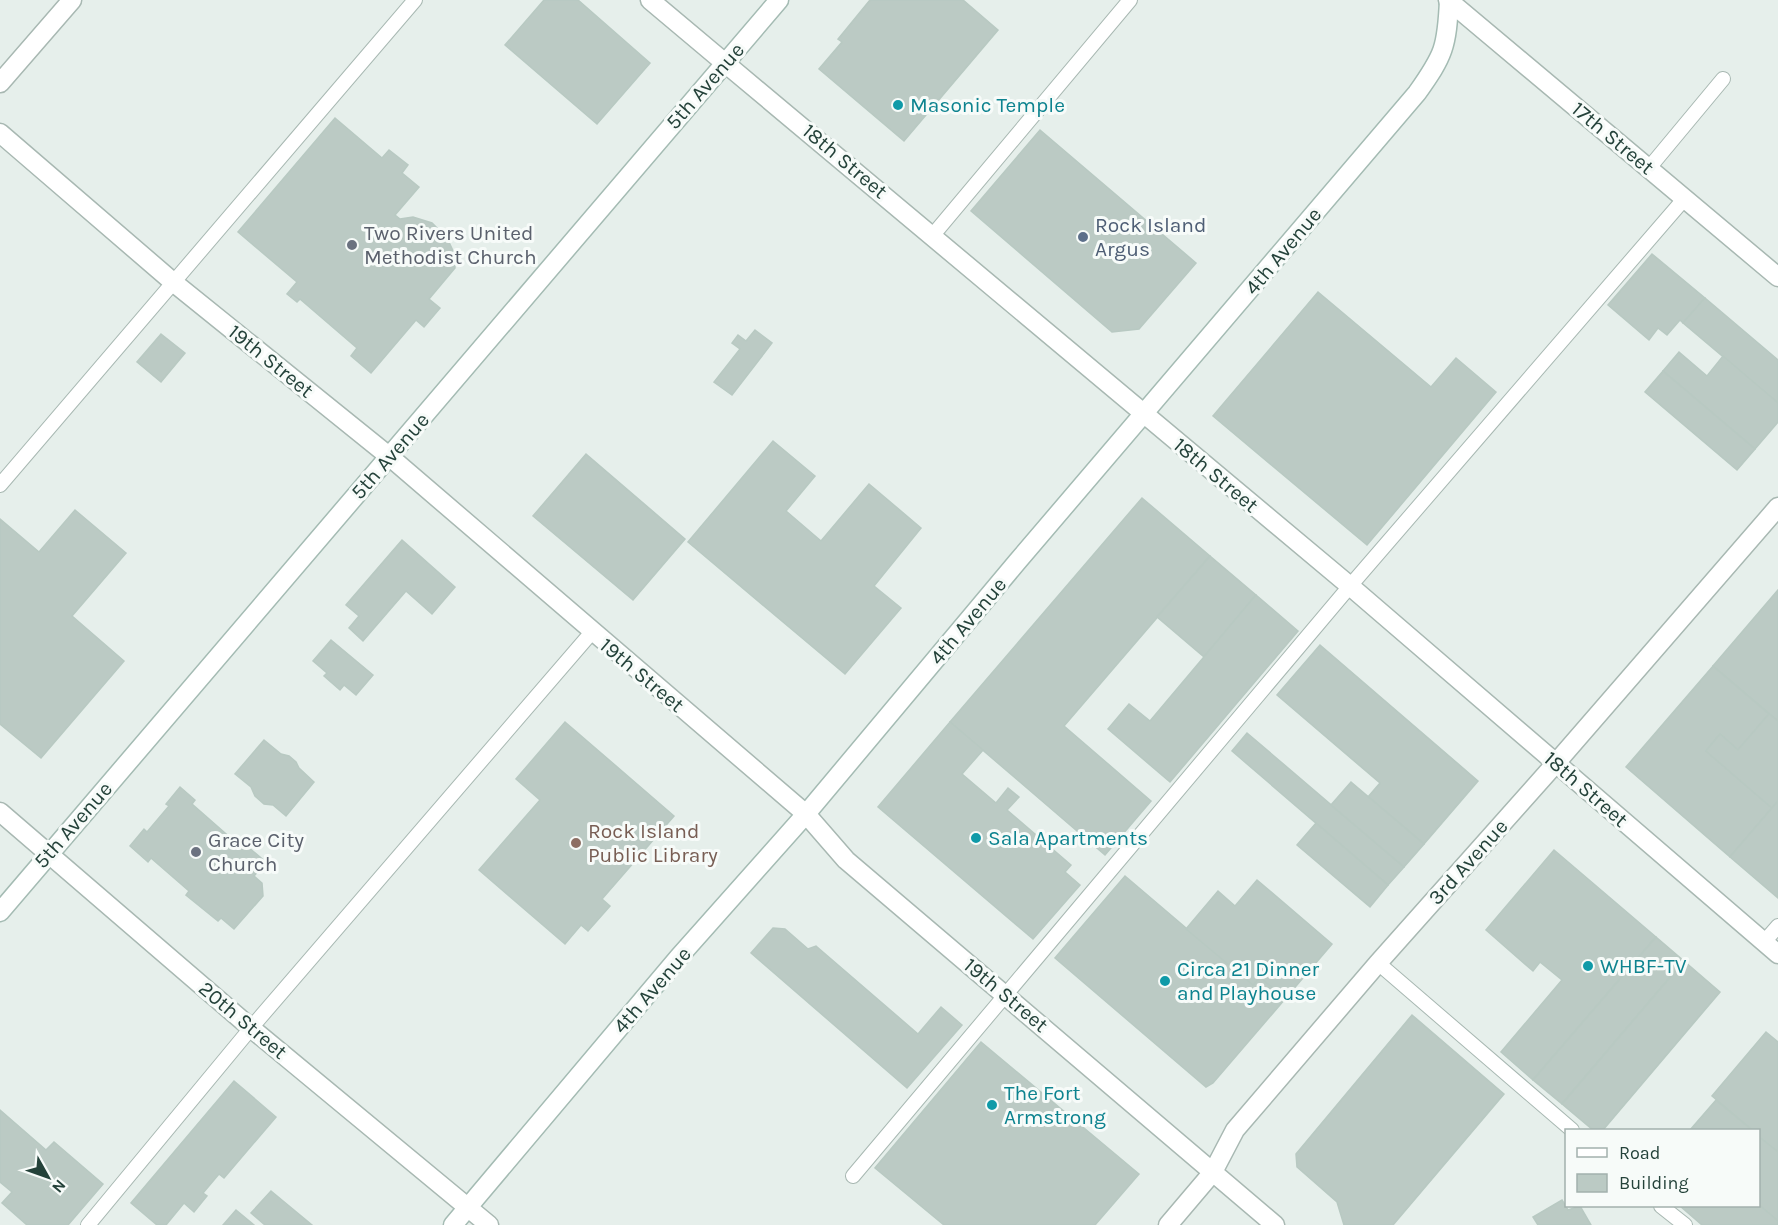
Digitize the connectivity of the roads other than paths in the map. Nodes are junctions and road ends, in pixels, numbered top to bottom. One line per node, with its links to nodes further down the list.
1 (72, 0): 9 (street)
2 (415, 0): 15 (lane)
3 (650, 0): 7 (street, 18th Street)
4 (779, 0): 7 (street, 5th Avenue)
5 (1130, 0): 13 (lane)
6 (1448, 0): 11 (street, 17th Street); 16 (street, 4th Avenue)
7 (725, 63): 13 (street, 18th Street); 17 (street, 5th Avenue)
8 (1723, 79): 11 (lane)
9 (0, 83)
10 (0, 133): 15 (street, 19th Street)
11 (1649, 168): 12 (street, 17th Street)
12 (1685, 198): 14 (street, 17th Street); 20 (lane)
13 (933, 235): 16 (street, 18th Street)
14 (1778, 277)
15 (173, 282): 17 (street, 19th Street); 18 (lane)
16 (1144, 415): 20 (street, 18th Street); 24 (street, 4th Avenue)
17 (390, 457): 21 (street, 19th Street); 25 (street, 5th Avenue)
18 (3, 476)
19 (1778, 507): 22 (street, 3rd Avenue)
20 (1350, 586): 22 (street, 18th Street); 31 (lane)
21 (592, 632): 24 (street, 19th Street); 32 (lane)
22 (1556, 763): 28 (street, 18th Street); 30 (street, 3rd Avenue)
23 (0, 812): 25 (street, 20th Street)
24 (806, 814): 31 (street, 19th Street); 36 (street, 4th Avenue)
25 (49, 853): 26 (street, 5th Avenue); 32 (street, 20th Street)
26 (0, 912)
27 (1778, 926): 28 (lane)
28 (1764, 942): 29 (street, 18th Street)
29 (1778, 954)
30 (1378, 963): 33 (lane); 34 (street, 3rd Avenue)
31 (1005, 994): 34 (street, 19th Street); 35 (lane)
32 (251, 1028): 36 (street, 20th Street); 38 (lane)
33 (1570, 1129)
34 (1213, 1172): 41 (street, 3rd Avenue); 42 (street, 19th Street)
35 (853, 1176)
36 (468, 1207): 39 (street, 4th Avenue); 40 (street, 20th Street)
37 (1662, 1207): 43 (lane)
38 (88, 1225)
39 (453, 1225)
40 (489, 1225)
41 (1168, 1225)
42 (1275, 1225)
43 (1685, 1225)

